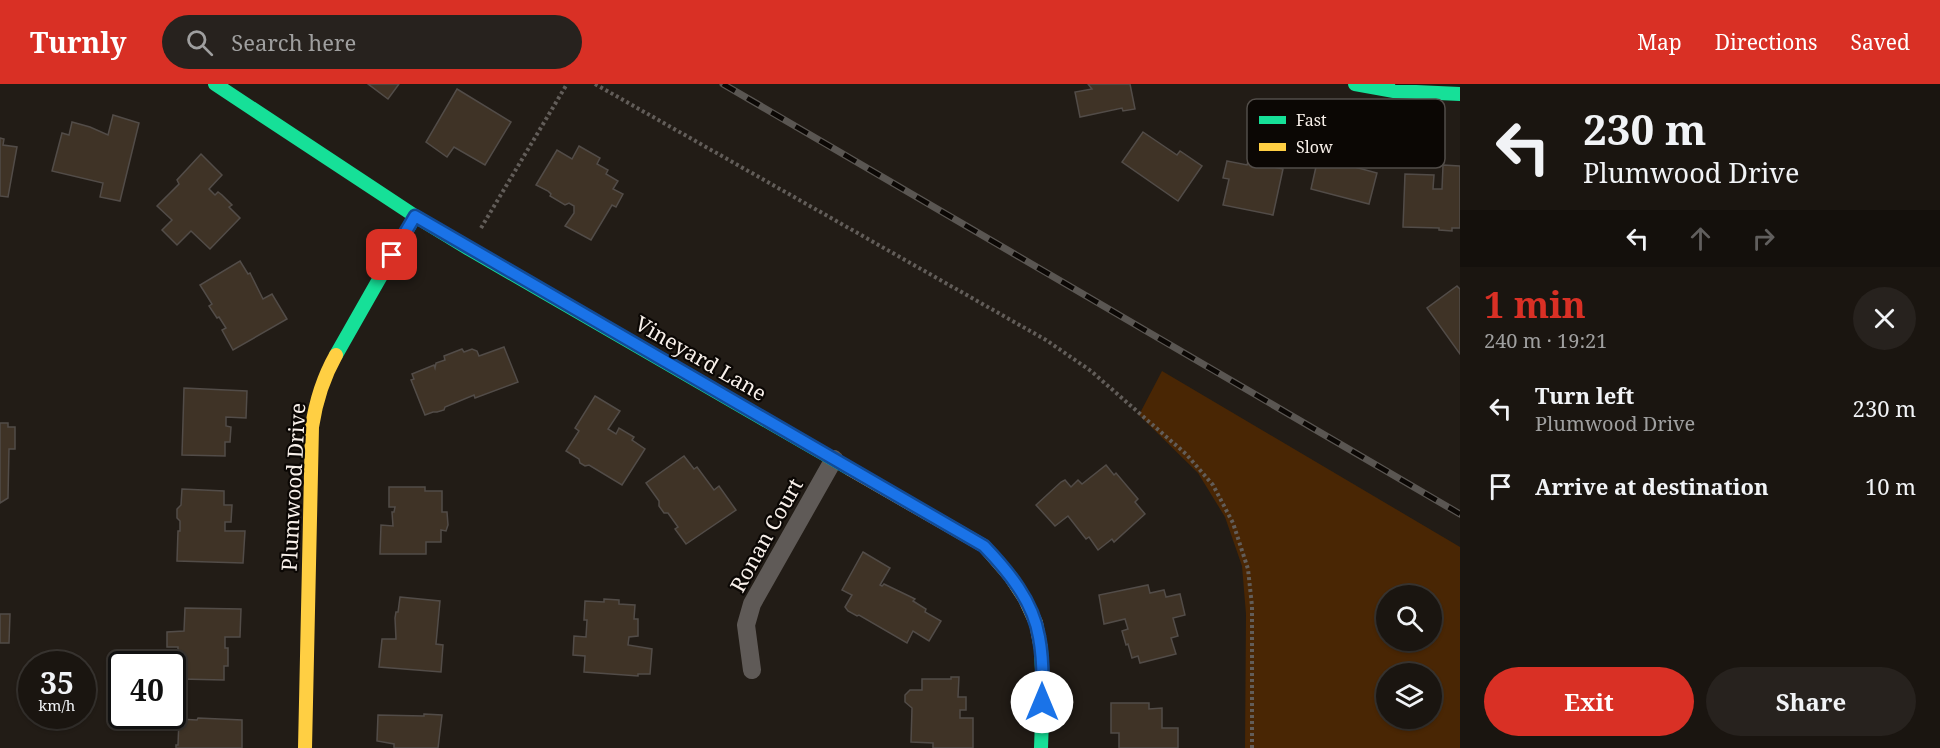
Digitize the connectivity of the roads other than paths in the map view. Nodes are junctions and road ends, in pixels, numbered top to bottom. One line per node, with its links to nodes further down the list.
1 (215, 84): 4 (street, Vineyard Lane)
2 (1355, 84): 3 (street)
3 (1460, 94)
4 (415, 216): 5 (street, Vineyard Lane); 7 (street, Plumwood Drive)
5 (834, 459): 6 (street, Ronan Court); 8 (street, Vineyard Lane)
6 (752, 670)
7 (305, 748)
8 (1041, 748)

